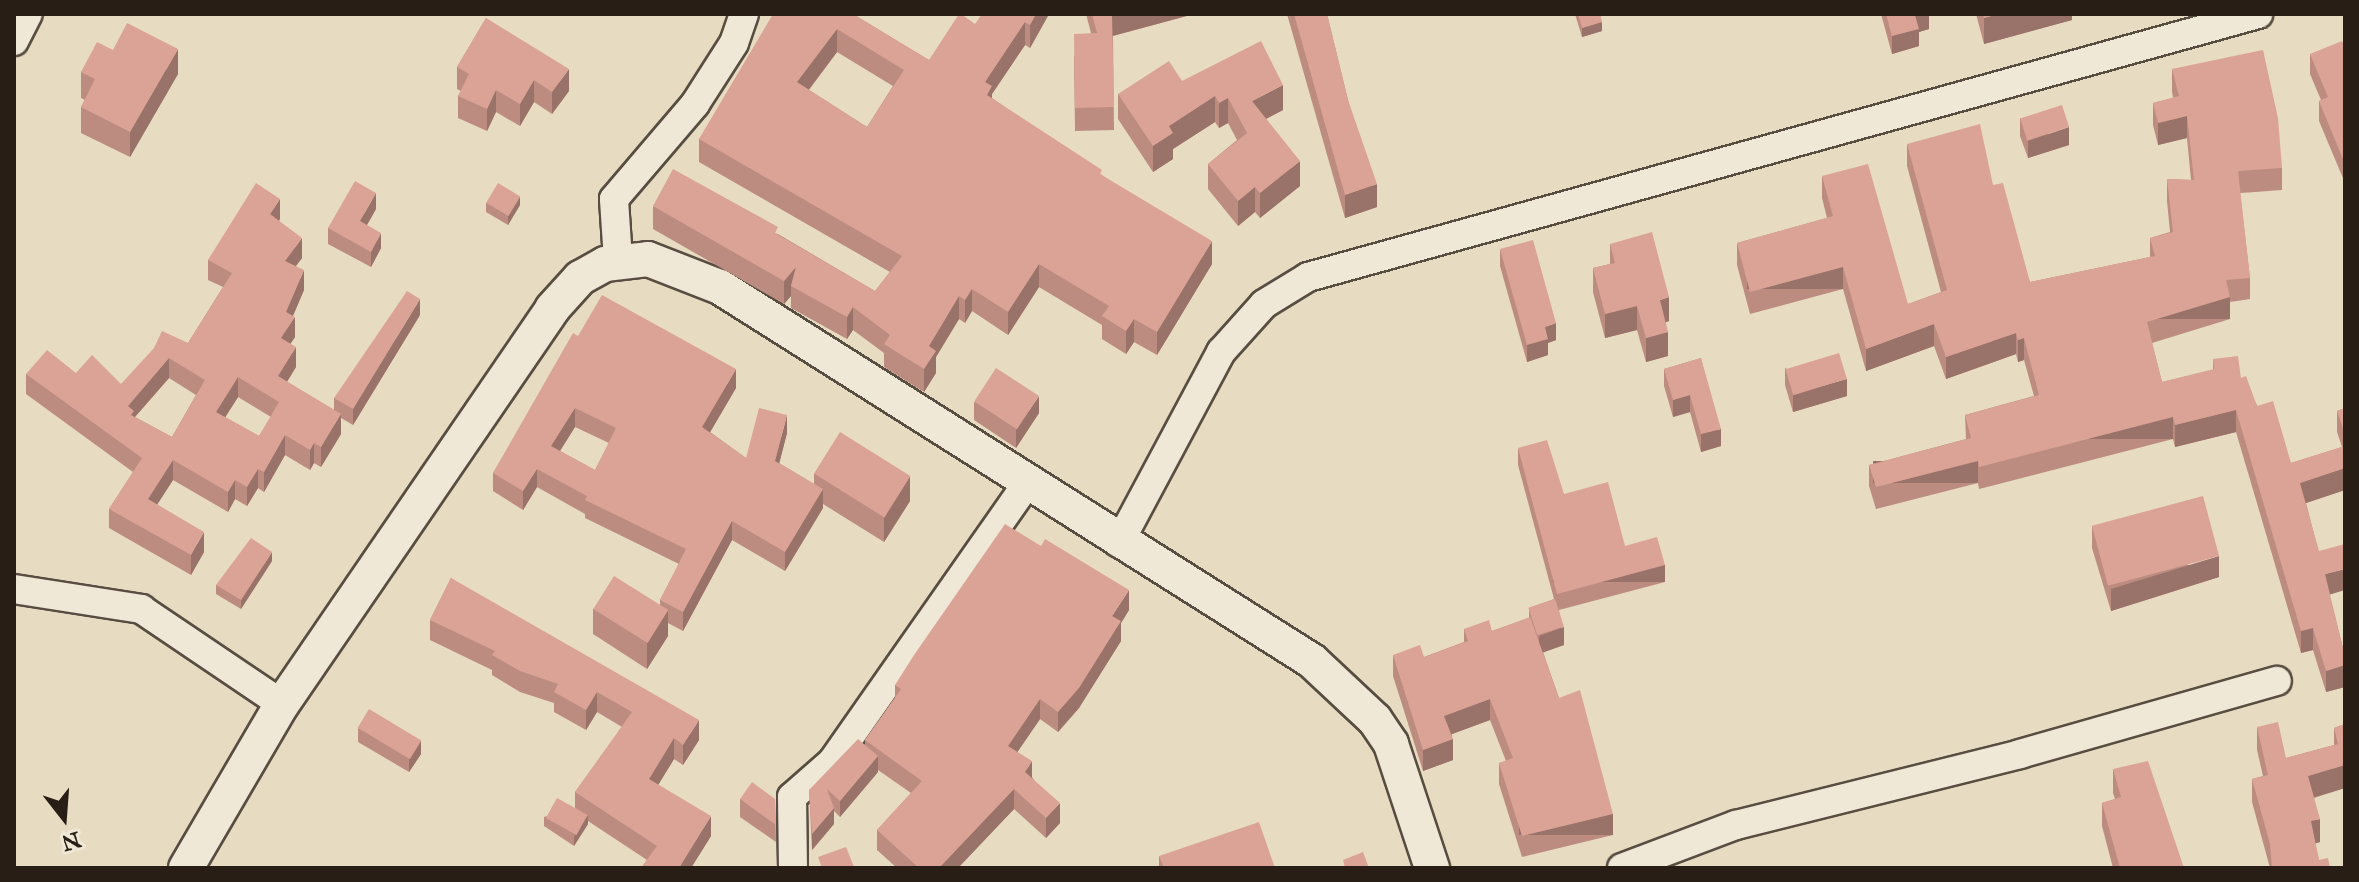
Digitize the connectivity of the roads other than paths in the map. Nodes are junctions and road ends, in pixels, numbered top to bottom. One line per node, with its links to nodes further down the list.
1 (28, 14): 4 (street)
2 (744, 14): 5 (street)
3 (2258, 14): 7 (street)
4 (14, 41)
5 (618, 260): 6 (street); 10 (street)
6 (1027, 483): 7 (street); 12 (street)
7 (1119, 543): 13 (street)
8 (14, 589): 10 (street)
9 (2277, 681): 14 (street)
10 (282, 704): 11 (street)
11 (186, 868)
12 (793, 868)
13 (1432, 868)
14 (1622, 868)

